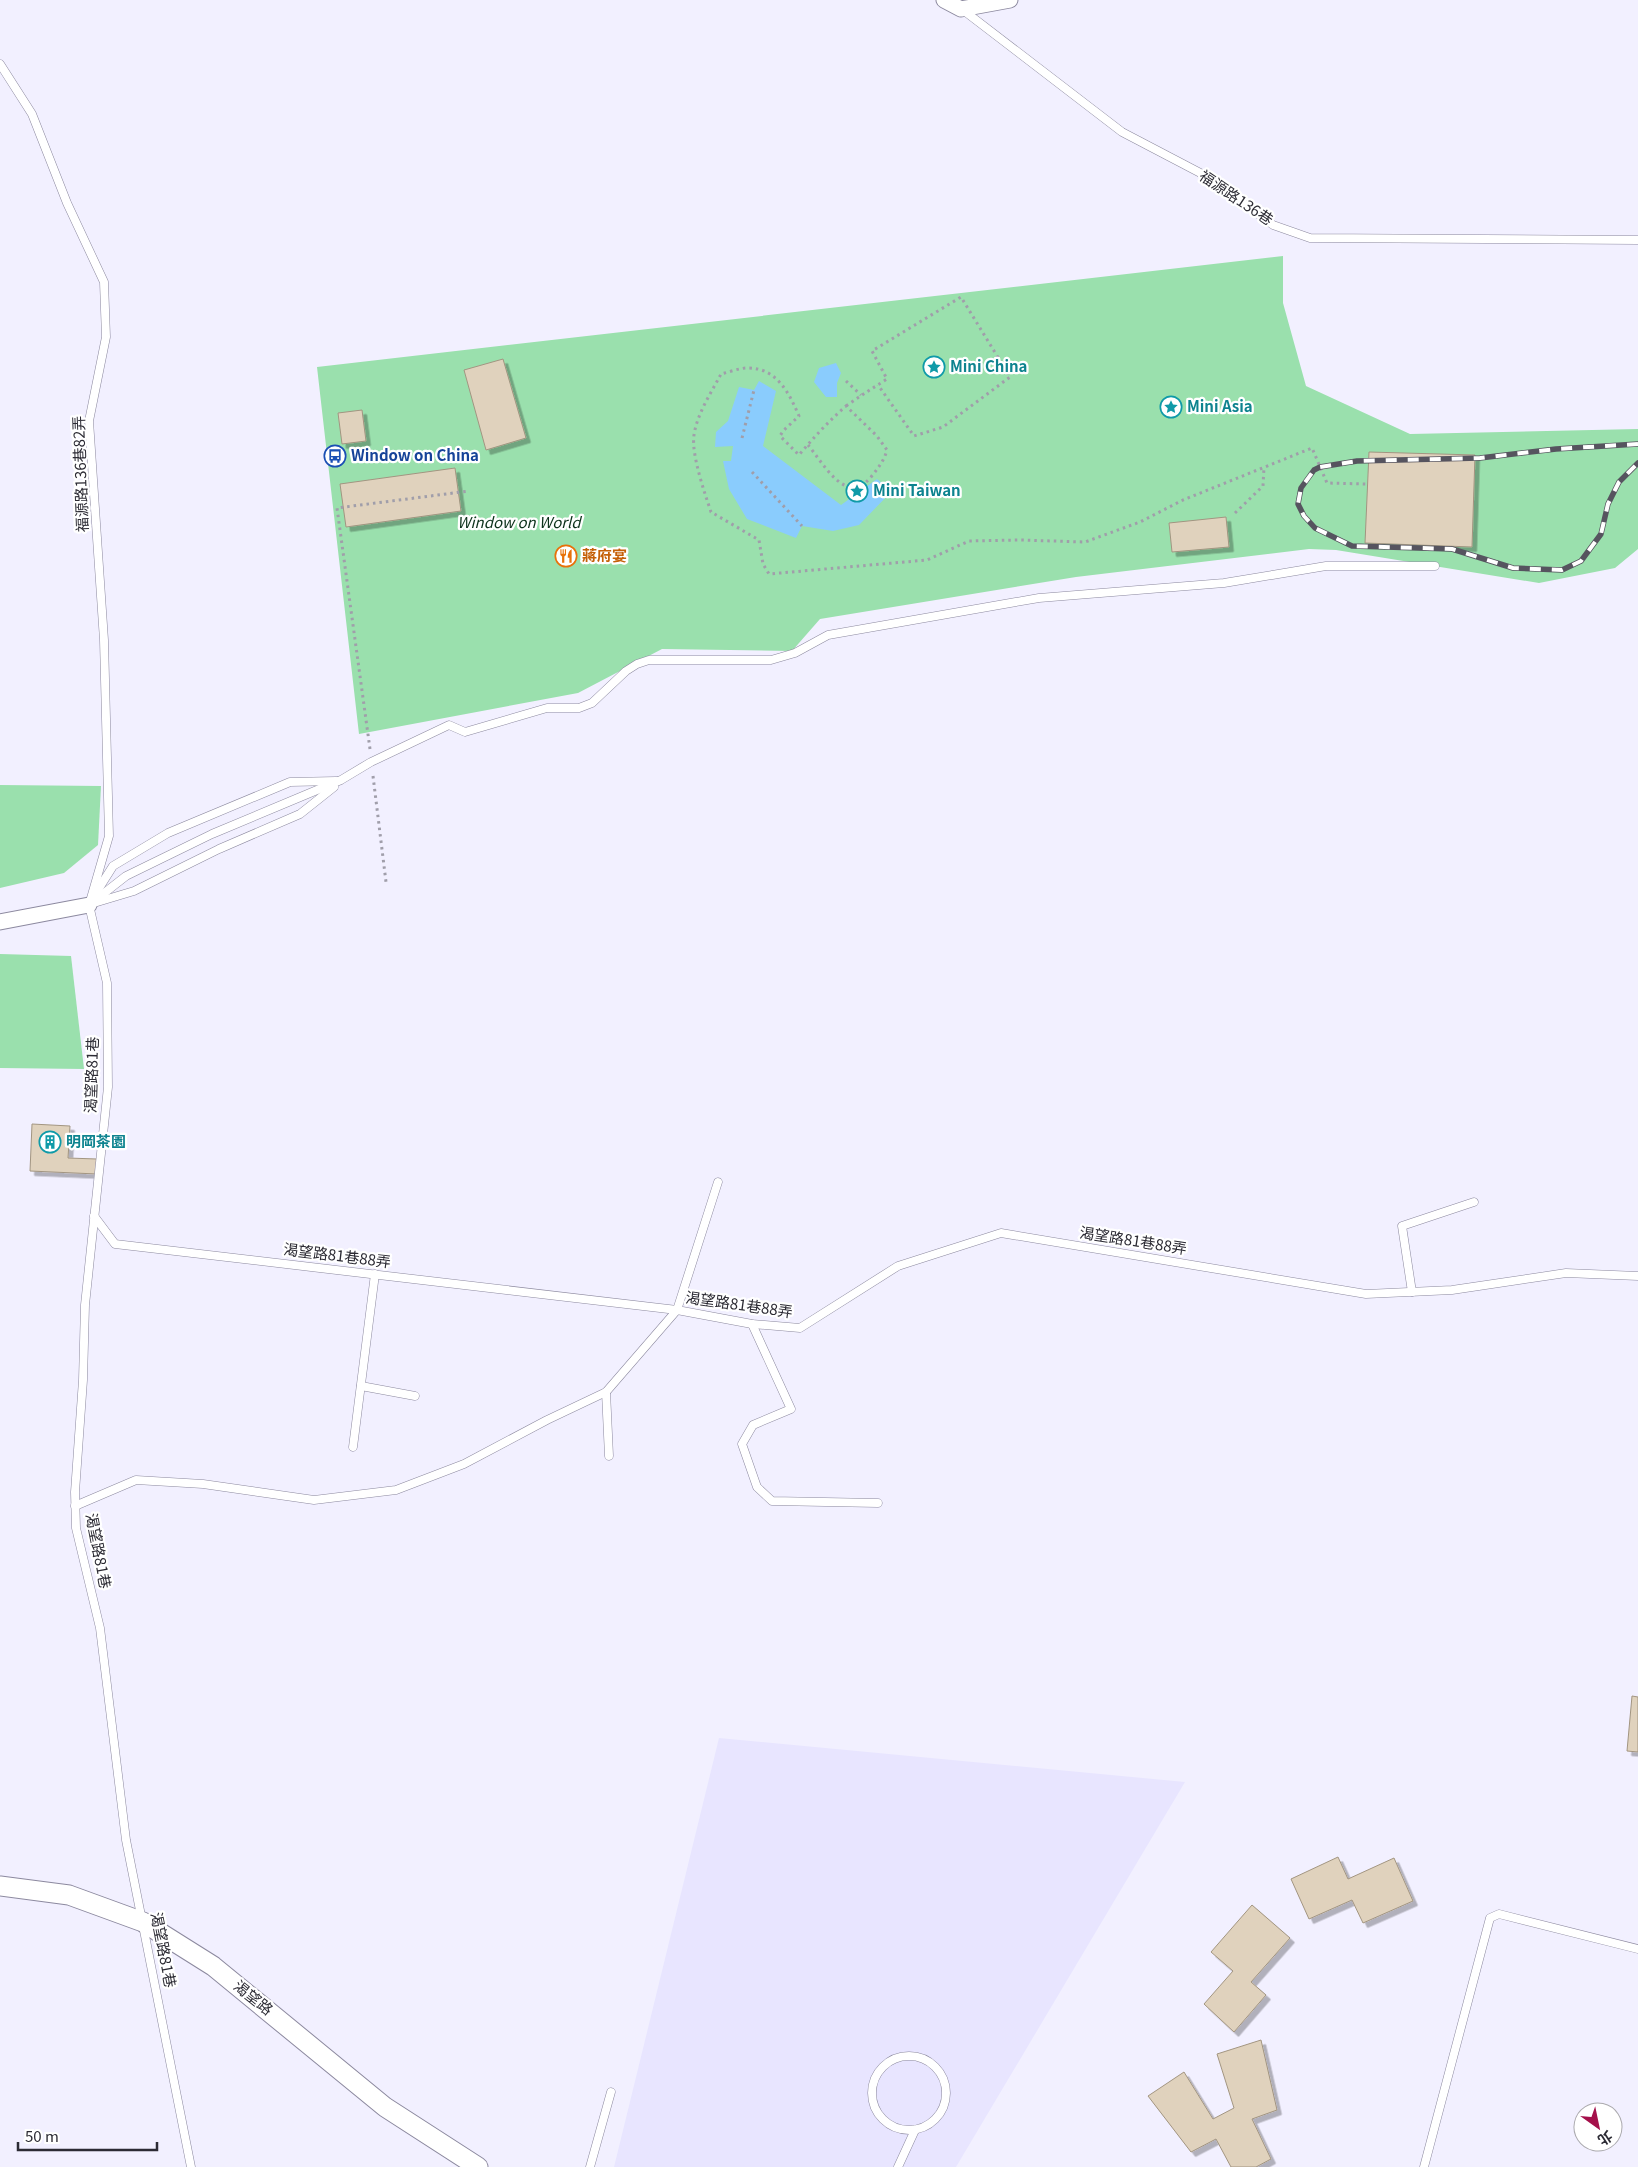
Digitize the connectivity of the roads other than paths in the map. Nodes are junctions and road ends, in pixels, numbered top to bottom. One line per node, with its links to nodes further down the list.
1 (944, 0): 3 (street, 福源路136巷)
2 (1010, 0): 3 (street)
3 (961, 9): 5 (lane, 福源路136巷)
4 (0, 64): 8 (lane, 福源路136巷82弄)
5 (1638, 240)
6 (1436, 566): 7 (lane)
7 (341, 780): 8 (lane); 8 (lane); 8 (lane)
8 (89, 905): 9 (street); 12 (lane, 渴望路81巷)
9 (0, 922)
10 (718, 1182): 16 (lane)
11 (1474, 1202): 15 (lane)
12 (94, 1216): 13 (lane, 渴望路81巷88弄); 24 (lane, 渴望路81巷)
13 (375, 1274): 16 (lane, 渴望路81巷88弄); 18 (lane)
14 (1638, 1276): 15 (lane, 渴望路81巷88弄)
15 (1412, 1292): 17 (lane, 渴望路81巷88弄)
16 (677, 1310): 17 (lane, 渴望路81巷88弄); 19 (lane)
17 (752, 1324): 23 (lane)
18 (361, 1386): 20 (lane); 21 (lane)
19 (606, 1392): 22 (lane); 24 (lane)
20 (415, 1396)
21 (353, 1447)
22 (609, 1456)
23 (878, 1503)
24 (75, 1506): 26 (lane, 渴望路81巷)
25 (0, 1886): 26 (street, 渴望路)
26 (143, 1922): 30 (lane, 渴望路81巷); 31 (street, 渴望路)
27 (1638, 1949): 34 (lane)
28 (611, 2092): 32 (lane)
29 (915, 2130): 29 (lane); 33 (lane)
30 (191, 2167)
31 (478, 2167)
32 (590, 2167)
33 (898, 2167)
34 (1424, 2167)

